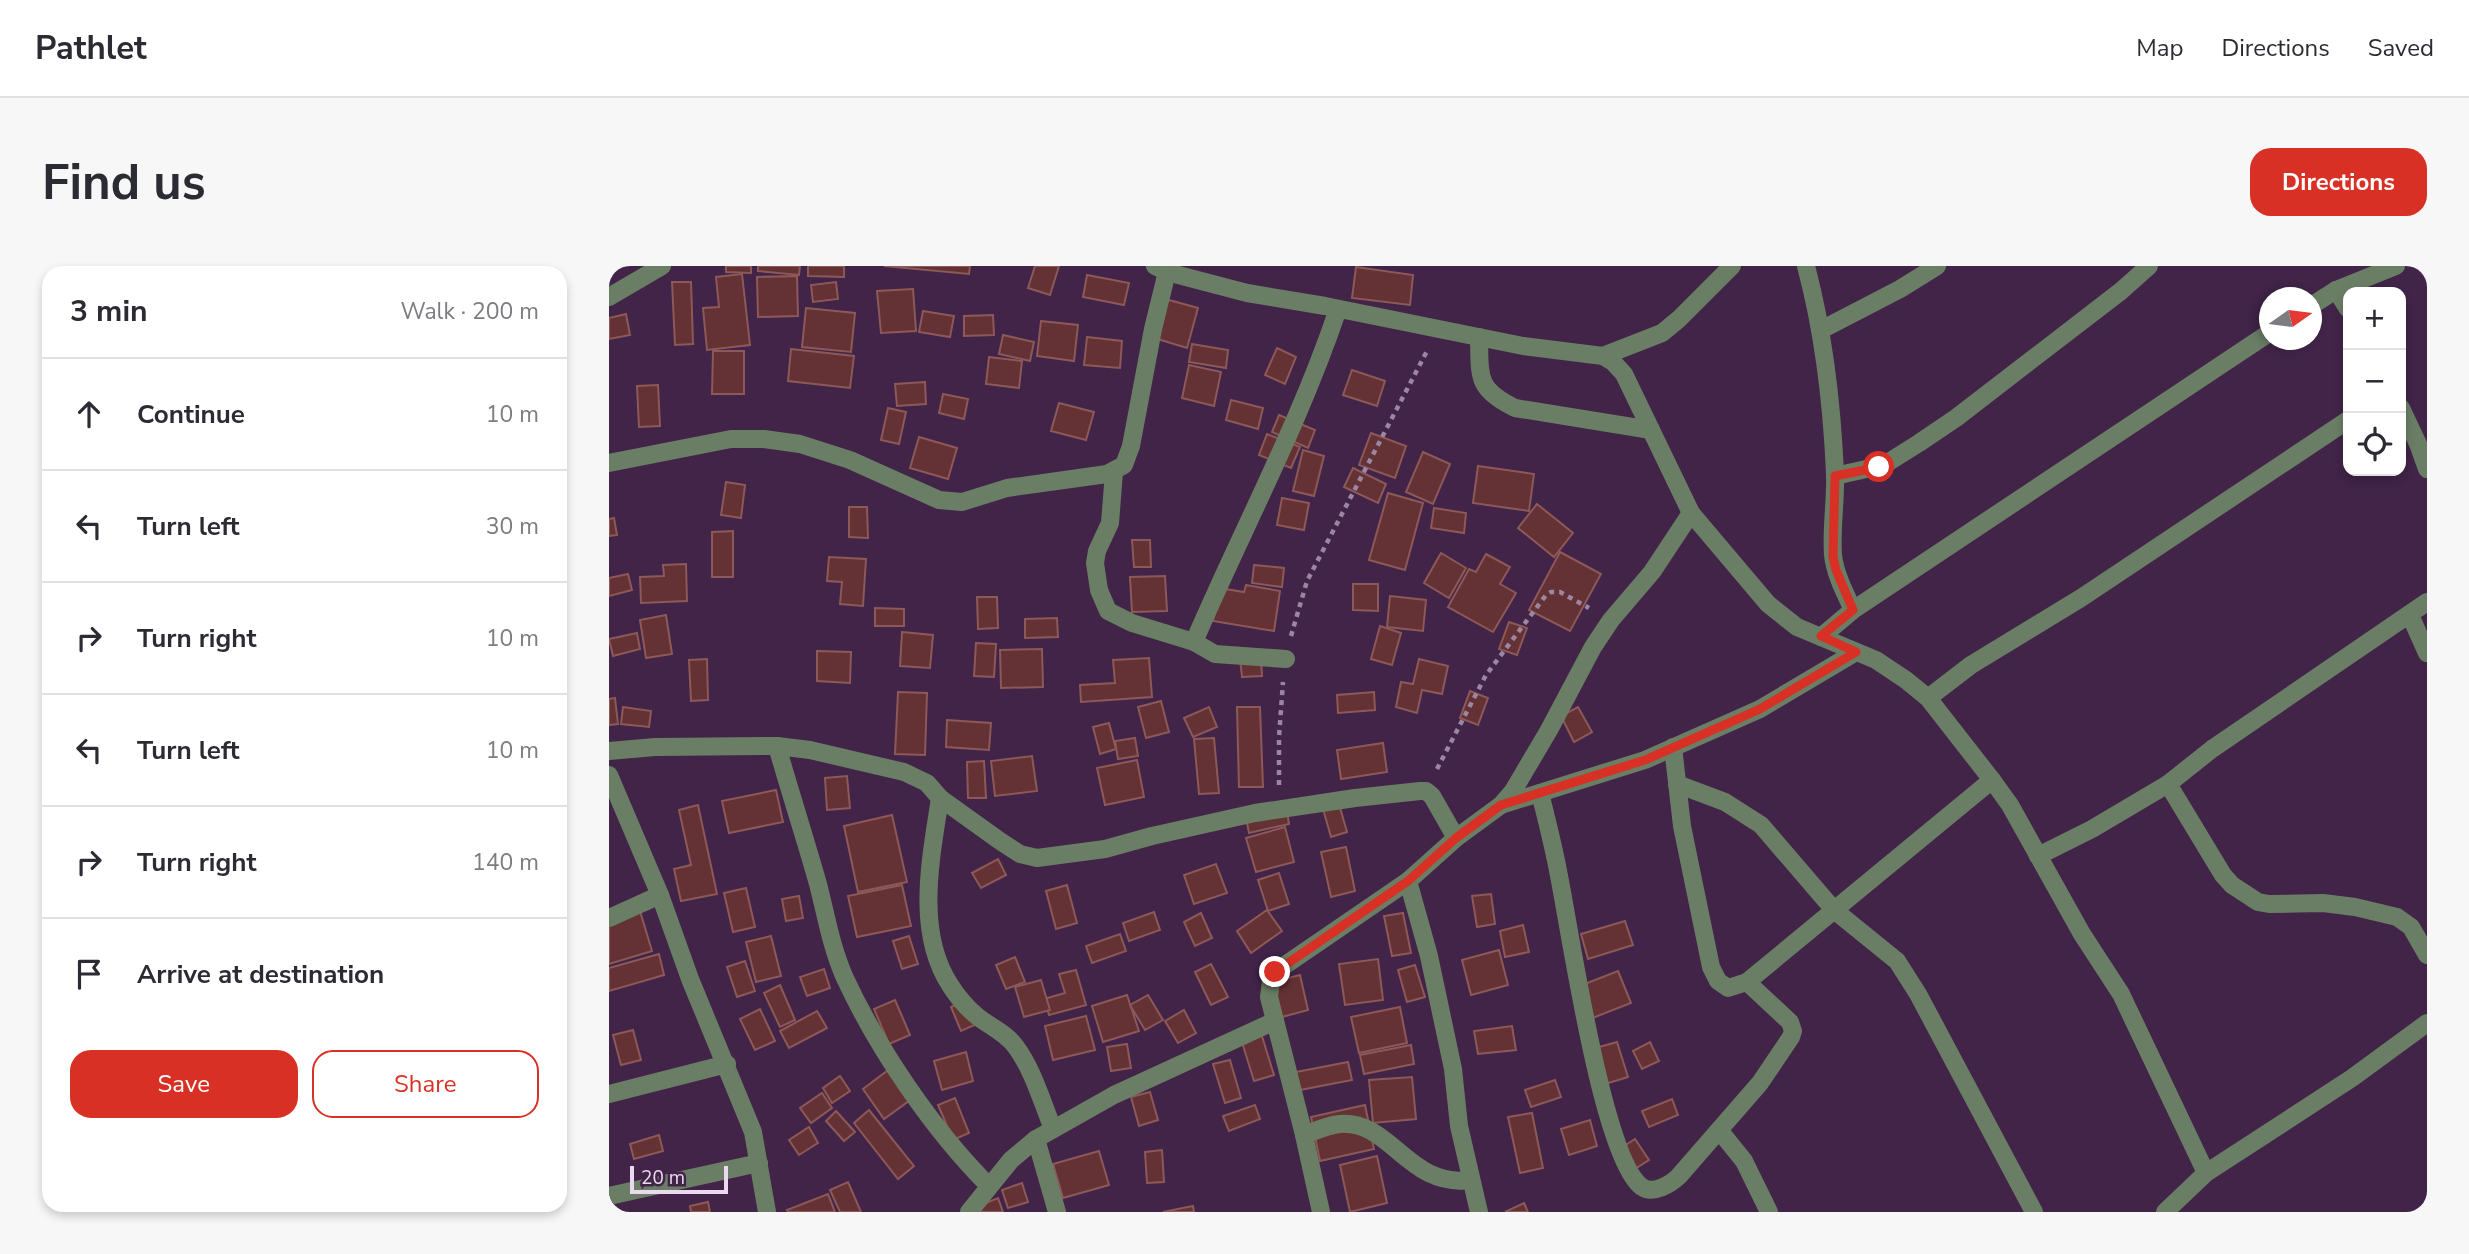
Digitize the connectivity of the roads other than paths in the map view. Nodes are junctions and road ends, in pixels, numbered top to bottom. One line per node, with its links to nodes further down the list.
1 (661, 266): 9 (street)
2 (1732, 266): 16 (street)
3 (1806, 266): 13 (street)
4 (1937, 266): 13 (street)
5 (2149, 266): 23 (street)
6 (2396, 266): 8 (street)
7 (1161, 269): 12 (street); 22 (street)
8 (2336, 290): 10 (street); 11 (street)
9 (609, 297)
10 (2322, 299)
11 (2343, 301)
12 (1338, 309): 14 (street); 29 (street)
13 (1821, 330): 23 (street)
14 (1479, 337): 16 (street); 19 (street)
15 (2259, 340): 26 (street)
16 (1603, 356): 19 (street)
17 (2403, 413): 21 (street)
18 (2343, 423): 33 (street)
19 (1651, 430): 24 (street)
20 (609, 463): 22 (street)
21 (2427, 469)
22 (1114, 472): 29 (street)
23 (1835, 476): 26 (street)
24 (1691, 513): 28 (street); 43 (street)
25 (2427, 602): 27 (street)
26 (1853, 610): 28 (street)
27 (2410, 615): 31 (street); 40 (street)
28 (1821, 636): 30 (street)
29 (1194, 642): 32 (street)
30 (1856, 652): 33 (street); 35 (street)
31 (2427, 653)
32 (1286, 659)
33 (1928, 698): 38 (street)
34 (777, 746): 36 (street); 42 (street); 63 (street)
35 (1673, 747): 39 (street); 41 (street)
36 (609, 751)
37 (609, 775): 47 (street)
38 (1992, 780): 45 (street); 48 (street)
39 (1677, 784): 48 (street); 51 (street)
40 (2168, 784): 45 (street); 50 (street)
41 (1540, 793): 43 (street); 57 (street)
42 (940, 798): 44 (street); 56 (street)
43 (1501, 805): 44 (street)
44 (1456, 838): 46 (street)
45 (2038, 856): 61 (street)
46 (1408, 881): 52 (street); 62 (street)
47 (660, 895): 49 (street); 54 (street)
48 (1834, 910): 51 (street); 71 (street)
49 (609, 918)
50 (2427, 955)
51 (1747, 982): 57 (street)
52 (1275, 1021): 56 (street); 58 (street)
53 (2427, 1023): 61 (street)
54 (727, 1064): 55 (street); 60 (street)
55 (609, 1094)
56 (1053, 1129): 59 (street)
57 (1719, 1129): 70 (street)
58 (1304, 1135): 62 (street); 68 (street)
59 (1036, 1139): 63 (street); 67 (street)
60 (759, 1163): 64 (street); 65 (street)
61 (2206, 1173): 72 (street)
62 (1470, 1180): 69 (street)
63 (989, 1186): 66 (street)
64 (609, 1195)
65 (767, 1212)
66 (969, 1212)
67 (1057, 1212)
68 (1321, 1212)
69 (1479, 1212)
70 (1769, 1212)
71 (2034, 1212)
72 (2165, 1212)

